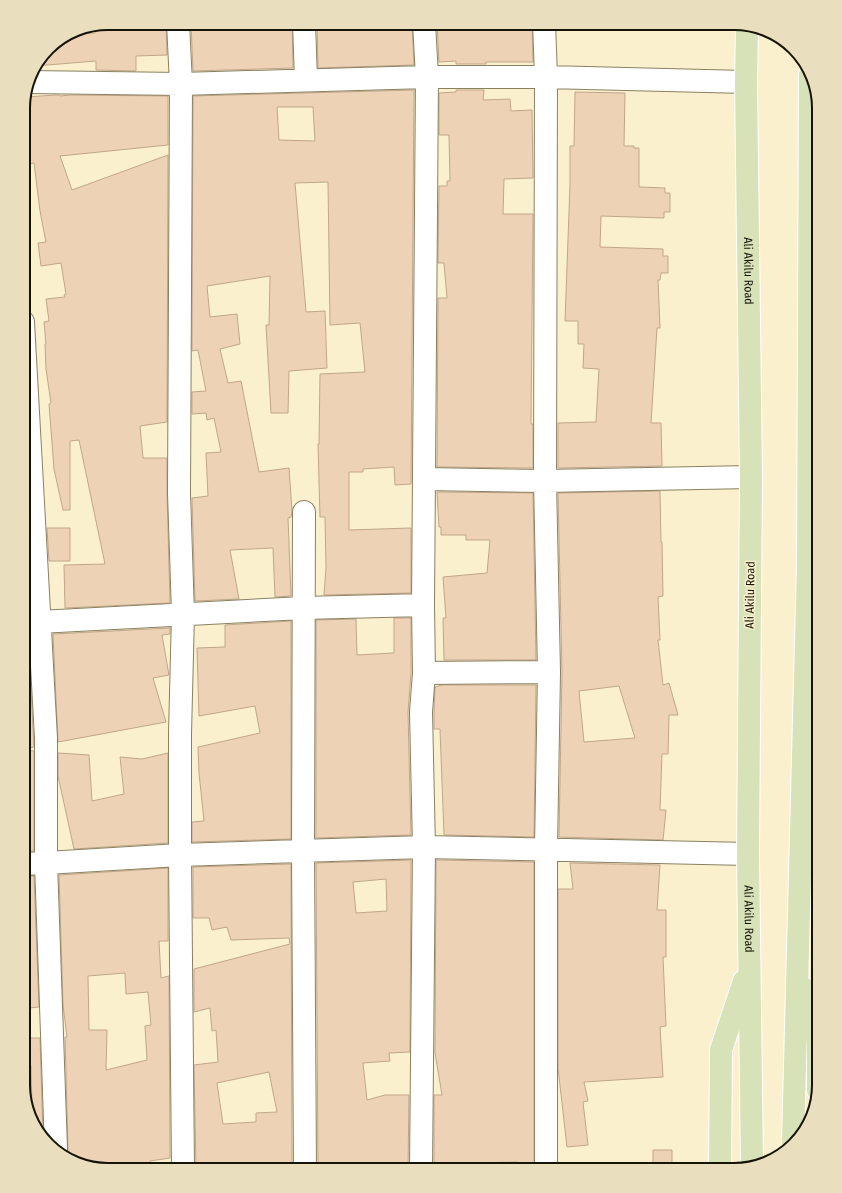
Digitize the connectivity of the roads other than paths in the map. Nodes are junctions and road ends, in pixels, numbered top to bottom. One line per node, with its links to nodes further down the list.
1 (178, 30): 11 (street)
2 (304, 30): 8 (street)
3 (424, 30): 6 (street)
4 (544, 30): 7 (street)
5 (747, 32): 10 (main road, Ali Akilu Road)
6 (427, 77): 7 (street); 8 (street); 15 (street)
7 (546, 77): 10 (street); 16 (street)
8 (306, 80): 11 (street)
9 (35, 82): 11 (street)
10 (746, 82): 14 (main road, Ali Akilu Road)
11 (181, 84): 20 (street)
12 (810, 93): 31 (main road)
13 (30, 453): 21 (street)
14 (751, 477): 16 (street); 27 (main road, Ali Akilu Road)
15 (425, 479): 16 (street); 18 (street)
16 (545, 481): 22 (street)
17 (304, 512): 19 (street)
18 (423, 605): 19 (street); 23 (street)
19 (303, 608): 20 (street); 26 (street)
20 (182, 614): 21 (street); 28 (street)
21 (39, 622): 29 (street)
22 (549, 672): 23 (street); 25 (street)
23 (424, 674): 24 (street)
24 (424, 847): 25 (street); 26 (street); 39 (street)
25 (546, 849): 27 (street); 40 (street)
26 (303, 852): 28 (street); 38 (street)
27 (748, 854): 32 (main road, Ali Akilu Road)
28 (180, 855): 29 (street); 37 (street)
29 (46, 863): 30 (street); 35 (street)
30 (30, 864)
31 (798, 960): 33 (main road); 34 (main road)
32 (749, 964): 36 (main road, Ali Akilu Road); 41 (main road)
33 (812, 1018)
34 (793, 1135)
35 (56, 1142)
36 (752, 1160)
37 (183, 1163)
38 (305, 1163)
39 (421, 1163)
40 (546, 1163)
41 (720, 1163)

